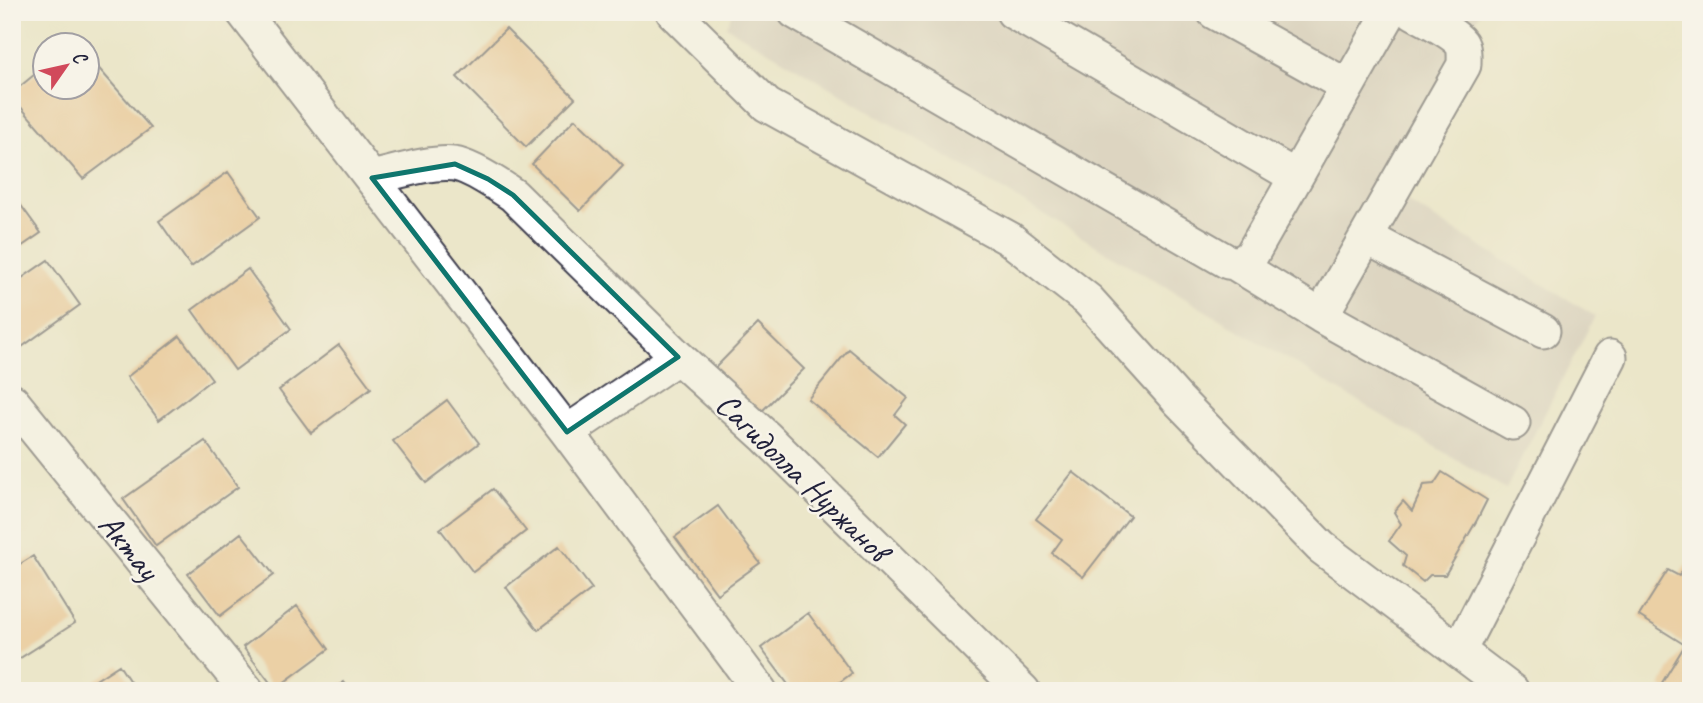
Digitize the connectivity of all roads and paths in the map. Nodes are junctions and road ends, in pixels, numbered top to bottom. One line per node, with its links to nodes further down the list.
1 (243, 12): 10 (street)
2 (673, 12): 20 (street)
3 (795, 12): 12 (street)
4 (1013, 12): 9 (street)
5 (1214, 12): 8 (street)
6 (1390, 12): 8 (street)
7 (1413, 12): 11 (street)
8 (1347, 86): 9 (street)
9 (1296, 177): 12 (street)
10 (372, 178): 15 (street, Сагидолла Нуржанов); 19 (street)
11 (1366, 237): 13 (street); 14 (street)
12 (1236, 264): 13 (street)
13 (1321, 316): 18 (street)
14 (1543, 331)
15 (678, 357): 19 (street); 23 (street, Сагидолла Нуржанов)
16 (1610, 357): 20 (street)
17 (13, 402): 21 (street, Актау)
18 (1513, 423)
19 (568, 432): 22 (street)
20 (1459, 651): 24 (street)
21 (247, 691)
22 (760, 691)
23 (1023, 691)
24 (1512, 691)

